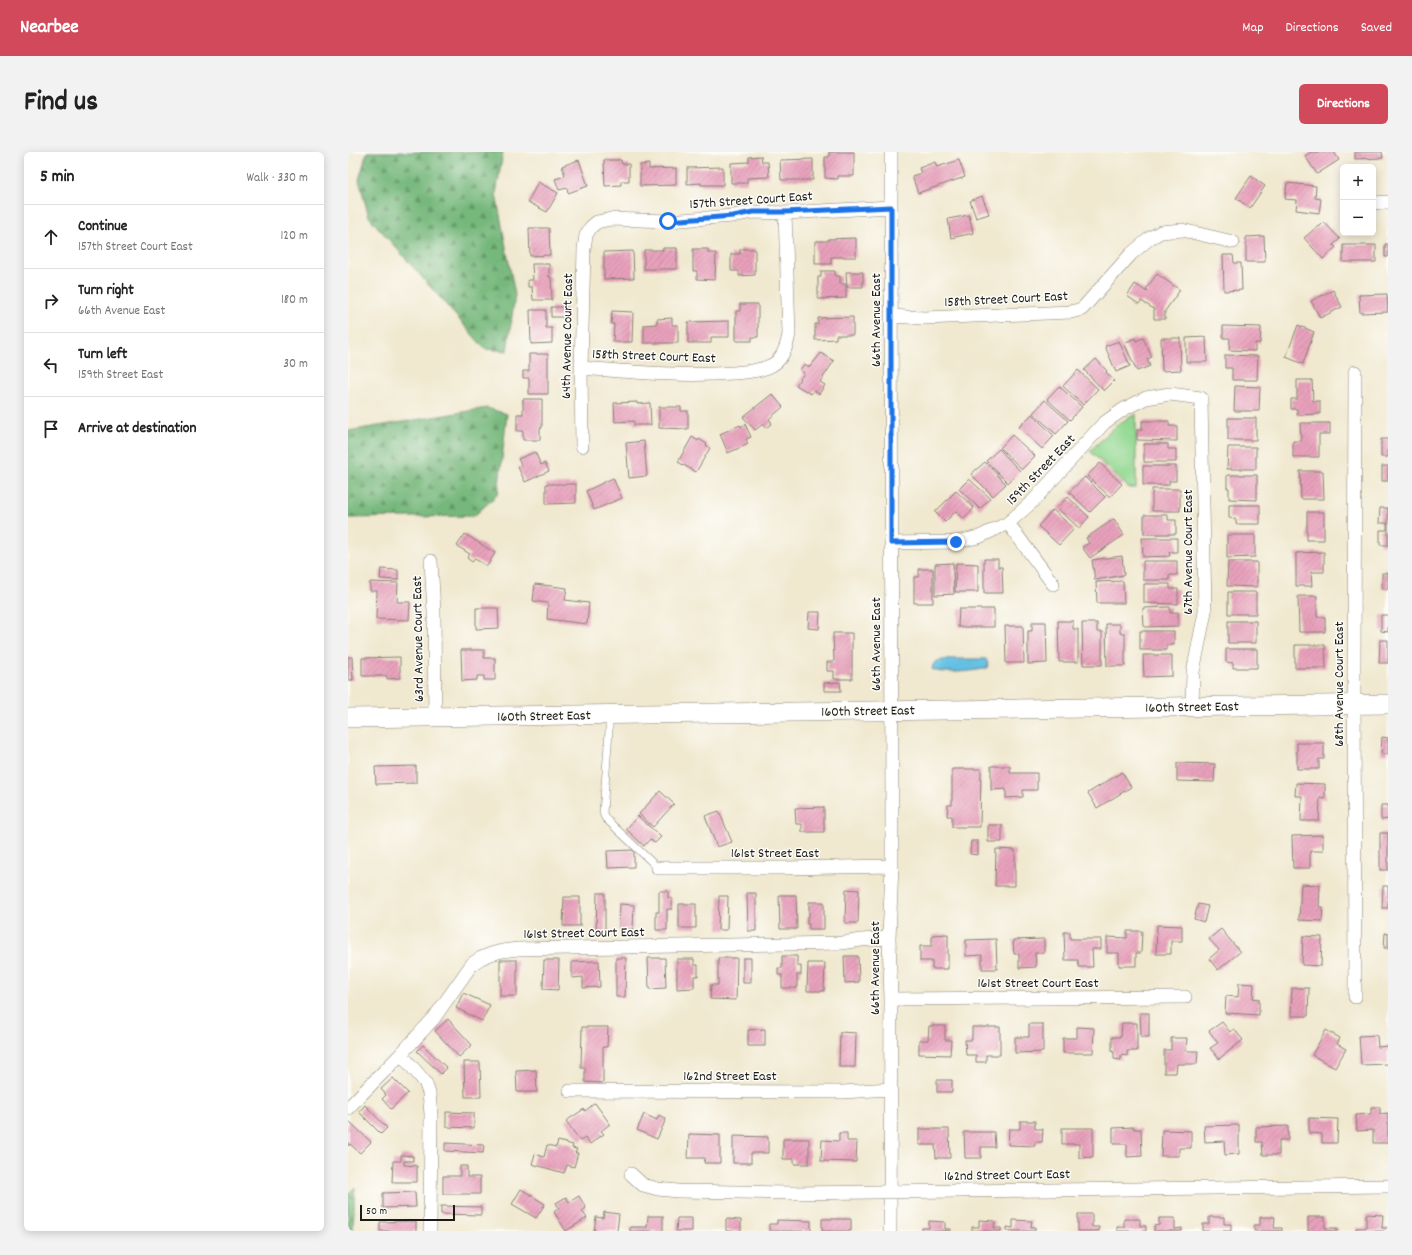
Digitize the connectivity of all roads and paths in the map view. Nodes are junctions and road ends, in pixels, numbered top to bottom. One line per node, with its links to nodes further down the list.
1 (891, 152): 4 (street, 66th Avenue East)
2 (1388, 202): 3 (street)
3 (1376, 203)
4 (891, 207): 5 (street, 157th Street Court East); 8 (street, 66th Avenue East)
5 (785, 212): 6 (street, 157th Street Court East); 9 (street, 158th Street Court East)
6 (591, 226): 9 (street, 64th Avenue Court East)
7 (1233, 242): 8 (street, 158th Street Court East)
8 (891, 316): 14 (street, 66th Avenue East)
9 (581, 368): 12 (street, 64th Avenue Court East)
10 (1355, 372): 17 (street, 68th Avenue Court East)
11 (1201, 398): 13 (street, 159th Street East); 19 (street, 67th Avenue Court East)
12 (582, 446)
13 (1008, 523): 14 (street, 159th Street East); 16 (street)
14 (891, 543): 20 (street, 66th Avenue East)
15 (431, 561): 22 (street, 63rd Avenue Court East)
16 (1053, 584)
17 (1354, 704): 18 (main road, 160th Street East); 19 (main road, 160th Street East); 28 (street, 68th Avenue Court East)
18 (1388, 704)
19 (1192, 706): 20 (main road, 160th Street East)
20 (892, 710): 21 (main road, 160th Street East); 24 (street, 66th Avenue East)
21 (609, 714): 22 (main road, 160th Street East); 25 (lane)
22 (435, 717): 23 (main road, 160th Street East)
23 (348, 718)
24 (892, 866): 25 (street, 161st Street East); 26 (street, 66th Avenue East)
25 (658, 868)
26 (889, 938): 29 (street, 66th Avenue East); 30 (street, 161st Street Court East)
27 (1185, 997): 29 (street, 161st Street Court East)
28 (1354, 997)
29 (891, 999): 31 (street, 66th Avenue East)
30 (402, 1054): 33 (street, 161st Street Court East); 37 (street)
31 (890, 1089): 32 (street, 162nd Street East); 36 (street, 66th Avenue East)
32 (570, 1091)
33 (348, 1108)
34 (631, 1174): 36 (street, 162nd Street Court East)
35 (1388, 1186): 36 (street, 162nd Street Court East)
36 (890, 1192): 38 (street, 66th Avenue East)
37 (430, 1231)
38 (890, 1231)

